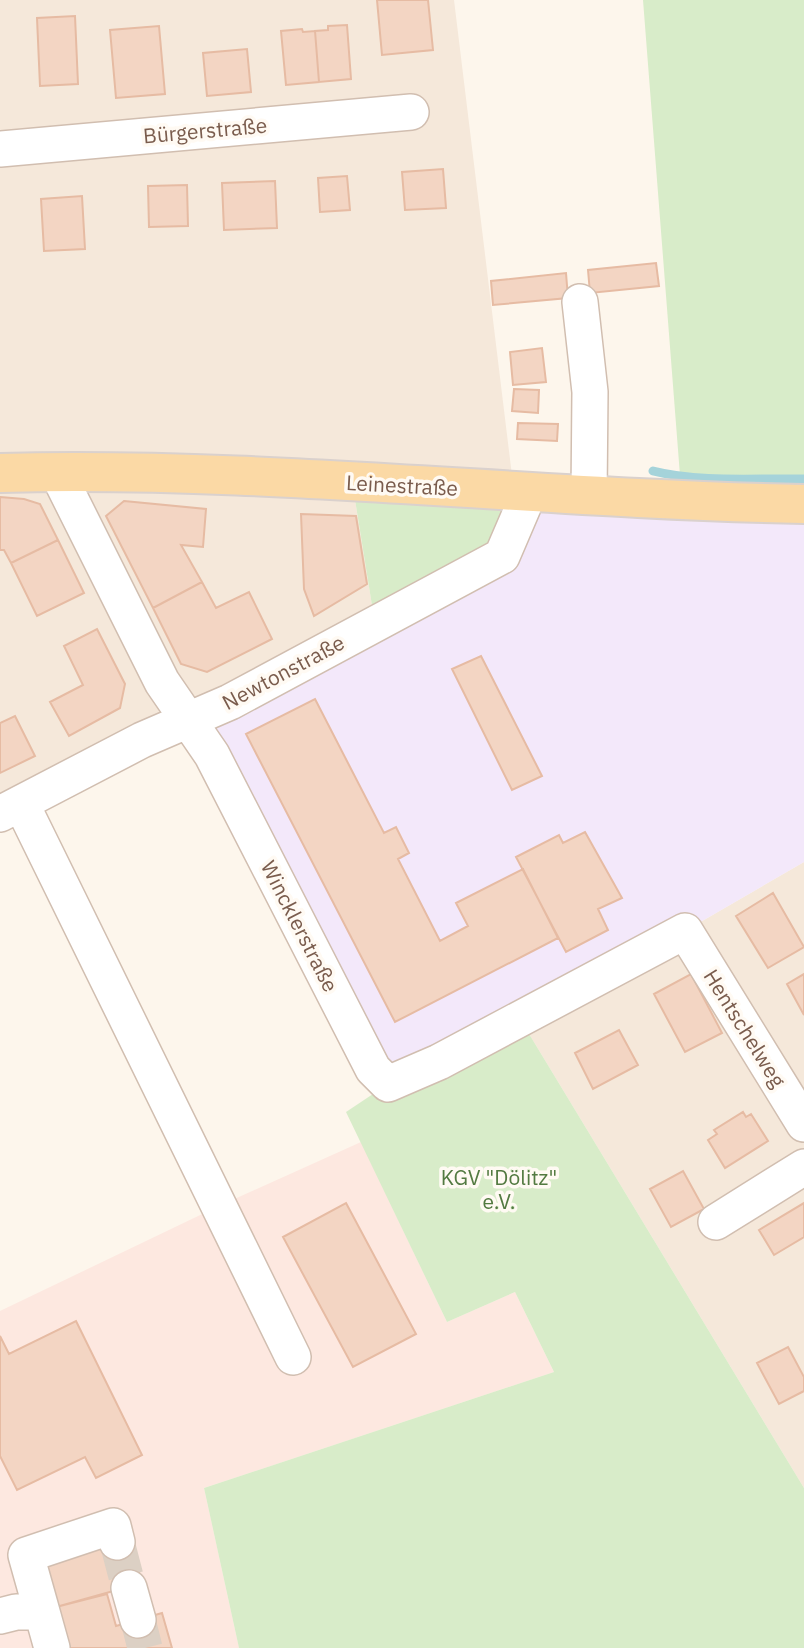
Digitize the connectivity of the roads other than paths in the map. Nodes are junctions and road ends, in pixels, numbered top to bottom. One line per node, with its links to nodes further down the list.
1 (411, 112): 2 (street, Bürgerstraße)
2 (0, 149)
3 (580, 302): 7 (street)
4 (57, 471): 5 (main road, Leinestraße); 6 (main road, Leinestraße); 9 (street, Wincklerstraße)
5 (0, 473)
6 (529, 492): 7 (main road, Leinestraße); 9 (street, Newtonstraße)
7 (589, 496): 8 (main road, Leinestraße)
8 (804, 504)
9 (188, 720): 10 (street, Newtonstraße); 11 (street, Wincklerstraße)
10 (10, 808): 15 (street)
11 (685, 931): 12 (street, Hentschelweg)
12 (804, 1124)
13 (804, 1167): 14 (street)
14 (716, 1222)
15 (293, 1357)
16 (117, 1542): 17 (street)
17 (42, 1612): 18 (street); 19 (street)
18 (0, 1616)
19 (52, 1648)

